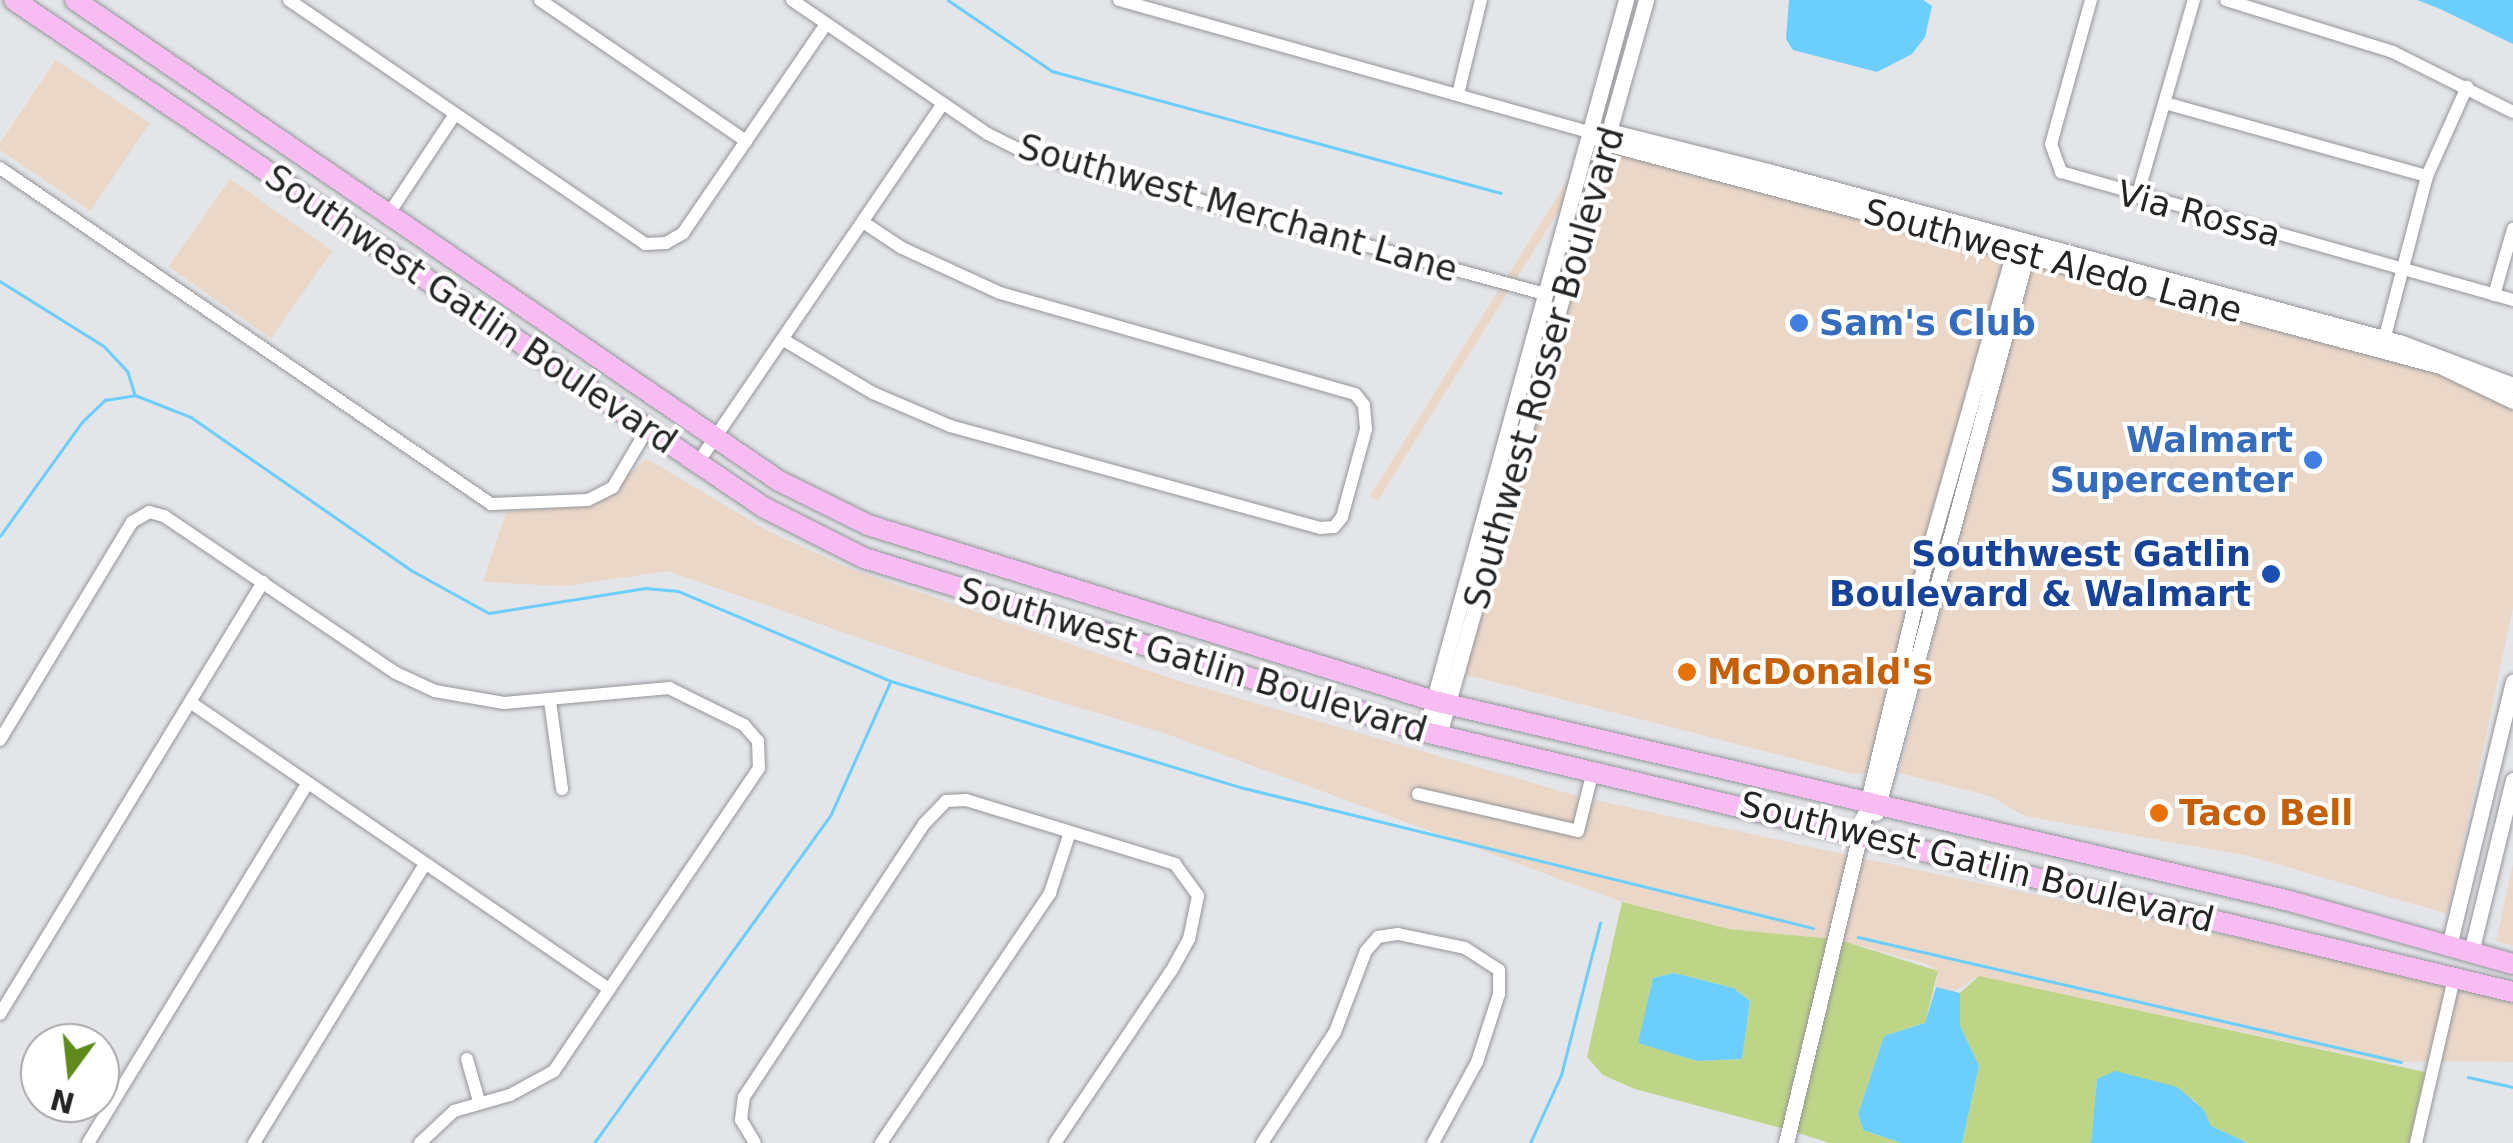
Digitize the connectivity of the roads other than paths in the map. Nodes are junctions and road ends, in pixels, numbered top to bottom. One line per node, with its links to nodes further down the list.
1 (14, 0): 38 (main road, Southwest Gatlin Boulevard)
2 (75, 0): 26 (main road, Southwest Gatlin Boulevard)
3 (289, 0): 19 (street)
4 (540, 0): 22 (street)
5 (792, 0): 13 (street, Southwest Merchant Lane)
6 (1118, 0): 15 (street, Southwest Aledo Lane)
7 (1481, 0): 15 (street)
8 (1626, 0): 20 (street, Southwest Rosser Boulevard)
9 (1646, 0): 21 (street, Southwest Rosser Boulevard)
10 (2091, 0): 25 (street, Via Rossa)
11 (2194, 0): 16 (street)
12 (2226, 0): 14 (street)
13 (826, 24): 17 (street, Southwest Merchant Lane); 22 (street)
14 (2467, 88): 18 (street); 24 (street)
15 (1458, 94): 20 (street, Southwest Aledo Lane)
16 (2165, 103): 24 (street); 25 (street)
17 (943, 104): 27 (street); 31 (street, Southwest Merchant Lane)
18 (2513, 112)
19 (454, 114): 22 (street); 26 (street)
20 (1590, 132): 21 (street, Southwest Aledo Lane); 31 (street, Southwest Rosser Boulevard)
21 (1608, 137): 29 (street, Southwest Aledo Lane); 45 (street, Southwest Rosser Boulevard)
22 (746, 140)
23 (0, 168): 38 (street)
24 (2427, 176): 30 (street)
25 (2137, 197): 30 (street, Via Rossa)
26 (388, 215): 39 (main road, Southwest Gatlin Boulevard)
27 (862, 222): 34 (street); 34 (street)
28 (2513, 229): 32 (street)
29 (2022, 246): 35 (street, Southwest Aledo Lane); 53 (street)
30 (2402, 270): 32 (street, Via Rossa); 35 (street)
31 (1544, 294): 45 (street, Southwest Rosser Boulevard)
32 (2494, 295): 33 (street, Via Rossa)
33 (2513, 300)
34 (782, 340): 39 (street)
35 (2383, 344): 36 (street, Southwest Aledo Lane); 37 (street, Southwest Aledo Lane)
36 (2513, 385)
37 (2513, 400)
38 (648, 428): 40 (main road, Southwest Gatlin Boulevard)
39 (715, 438): 40 (street); 45 (main road, Southwest Gatlin Boulevard)
40 (698, 464): 46 (main road, Southwest Gatlin Boulevard)
41 (263, 582): 43 (street); 44 (street); 47 (street)
42 (2513, 682): 57 (street)
43 (550, 701): 51 (street); 61 (street)
44 (190, 702): 50 (street); 63 (street)
45 (1441, 703): 46 (street, Southwest Rosser Boulevard); 53 (main road, Southwest Gatlin Boulevard)
46 (1432, 734): 48 (main road, Southwest Gatlin Boulevard)
47 (0, 740)
48 (1593, 771): 52 (street); 55 (main road, Southwest Gatlin Boulevard)
49 (2513, 780): 58 (street)
50 (307, 784): 56 (street); 67 (street)
51 (562, 788)
52 (1418, 794)
53 (1873, 802): 55 (street); 57 (main road, Southwest Gatlin Boulevard)
54 (1070, 832): 66 (street); 70 (street); 71 (street)
55 (1864, 833): 60 (main road, Southwest Gatlin Boulevard); 74 (street)
56 (425, 864): 61 (street); 68 (street)
57 (2449, 946): 58 (main road, Southwest Gatlin Boulevard)
58 (2470, 952): 59 (main road, Southwest Gatlin Boulevard)
59 (2513, 964)
60 (2454, 978): 62 (main road, Southwest Gatlin Boulevard); 75 (street)
61 (609, 988): 65 (street)
62 (2513, 992)
63 (0, 1014)
64 (467, 1058): 65 (street)
65 (478, 1101): 69 (street)
66 (1056, 1142)
67 (88, 1143)
68 (254, 1143)
69 (420, 1143)
70 (754, 1143)
71 (881, 1143)
72 (1262, 1143): 73 (street)
73 (1432, 1143)
74 (1786, 1143)
75 (2416, 1143)

